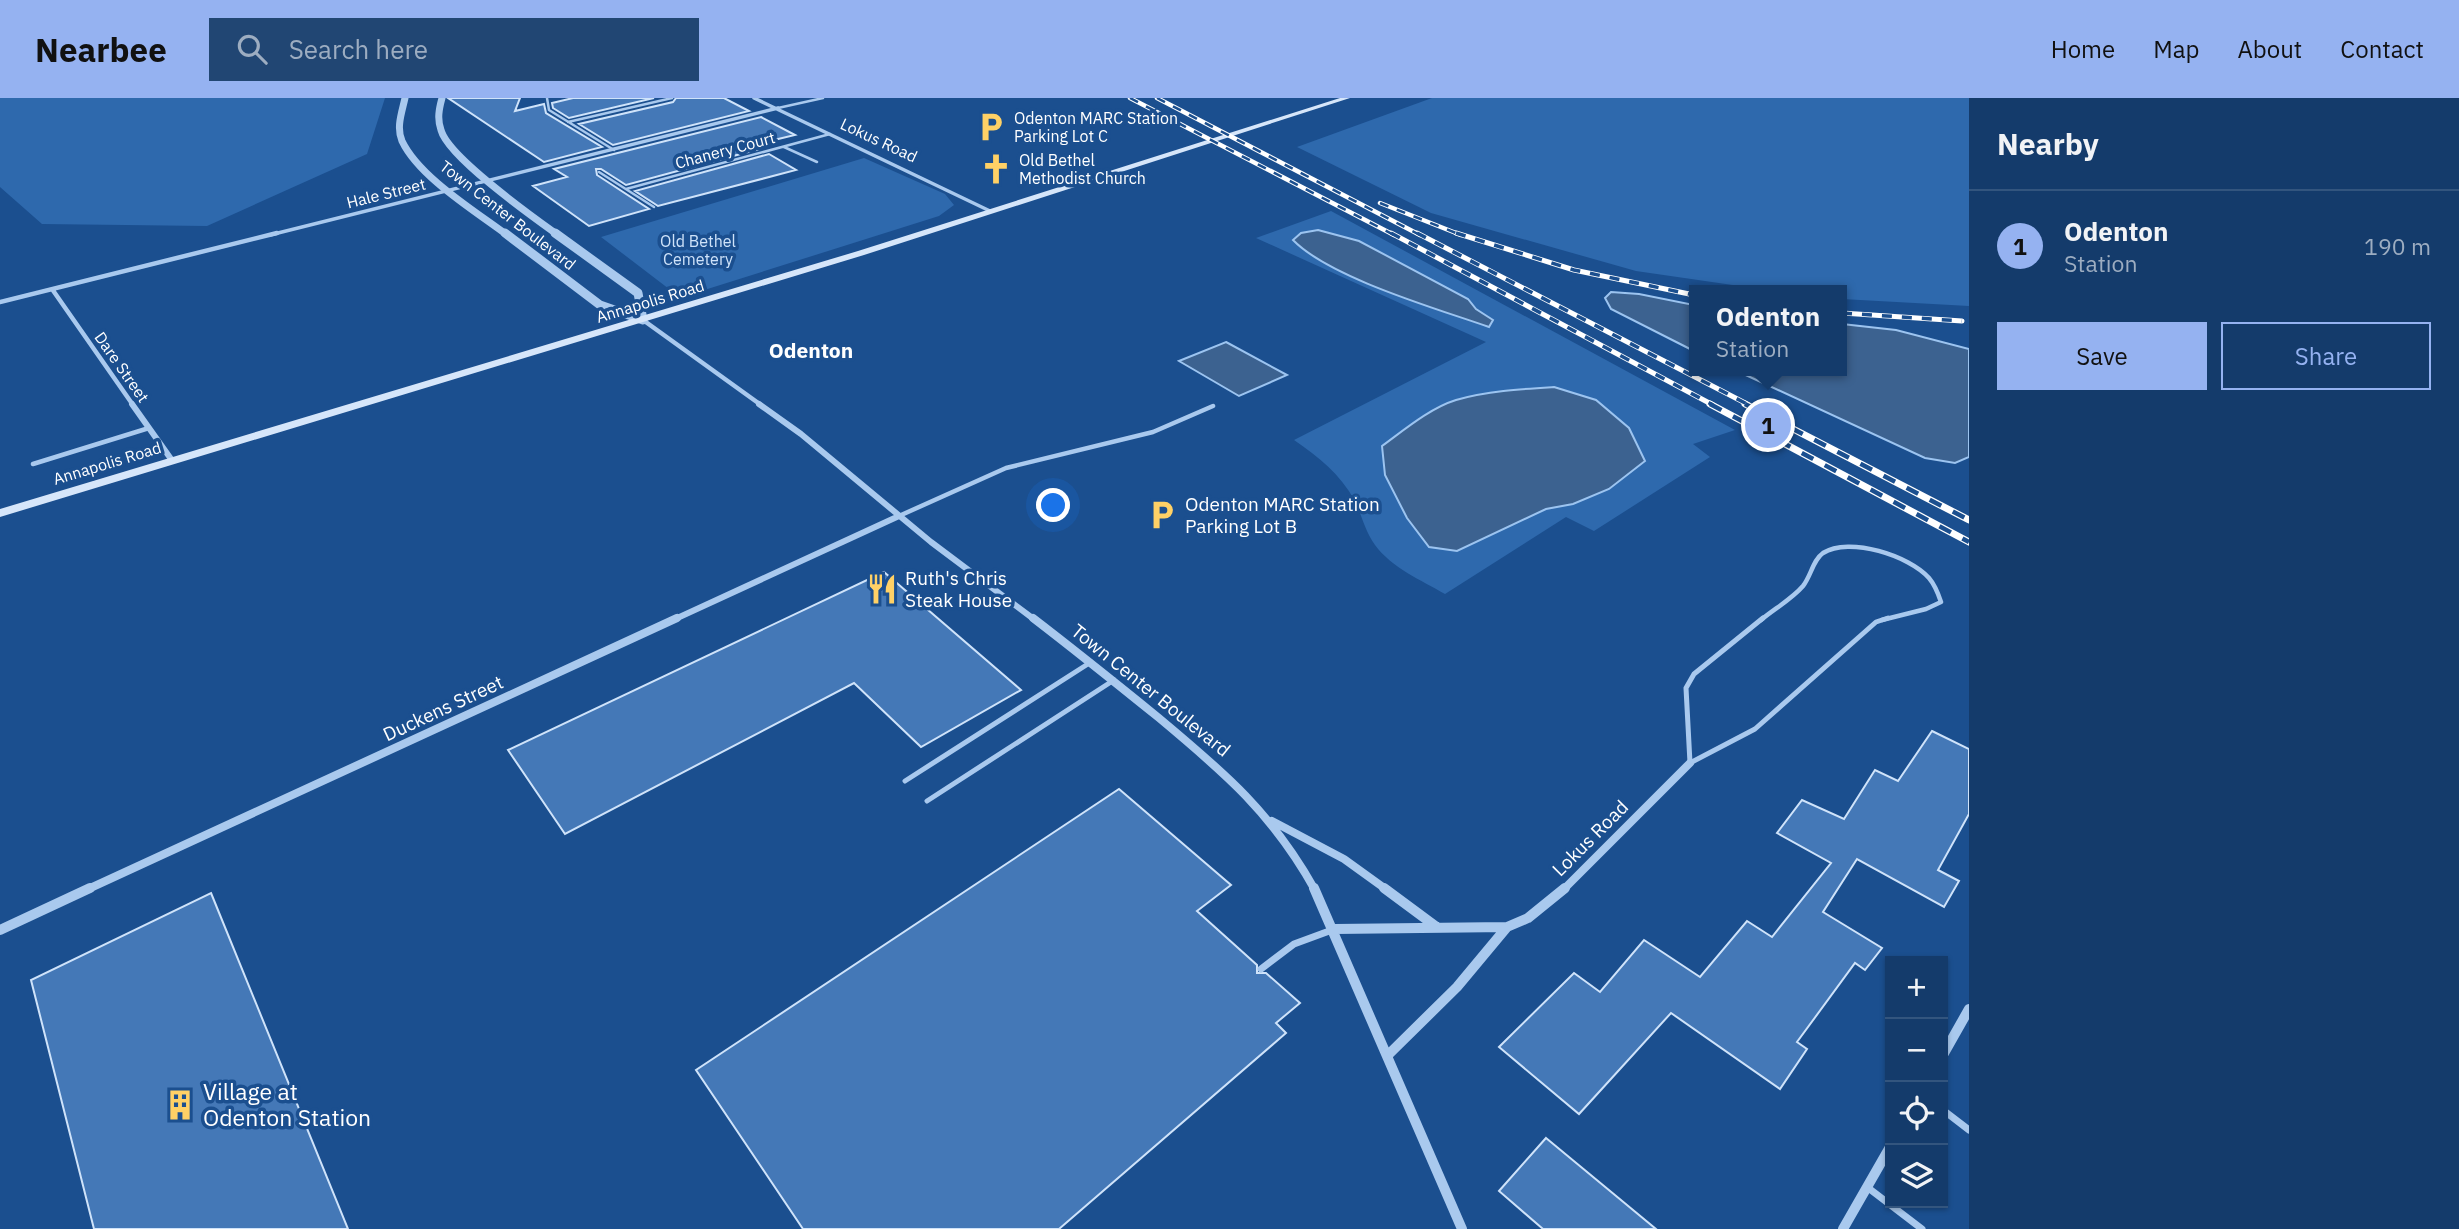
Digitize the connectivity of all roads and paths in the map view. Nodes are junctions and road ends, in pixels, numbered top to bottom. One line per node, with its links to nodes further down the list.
1 (405, 98): 17 (street, Town Center Boulevard)
2 (442, 98): 15 (street, Town Center Boulevard)
3 (547, 98): 9 (lane)
4 (672, 98): 9 (lane)
5 (754, 98): 8 (street, Lokus Road)
6 (824, 98): 8 (lane)
7 (1347, 98): 19 (main road, Annapolis Road)
8 (778, 108): 10 (street, Lokus Road); 12 (street, Hale Street)
9 (568, 122): 12 (lane)
10 (830, 134): 11 (lane, Chanery Court); 19 (street, Lokus Road)
11 (784, 147): 13 (lane); 16 (lane, Chanery Court)
12 (614, 150): 15 (street, Hale Street)
13 (817, 162)
14 (599, 172): 16 (lane)
15 (486, 181): 17 (street, Hale Street); 22 (street, Town Center Boulevard)
16 (626, 189): 18 (lane)
17 (448, 190): 20 (street, Hale Street); 22 (street, Town Center Boulevard)
18 (654, 207)
19 (990, 211): 22 (main road, Annapolis Road)
20 (52, 289): 21 (street, Hale Street); 24 (street, Dare Street)
21 (0, 302)
22 (643, 320): 25 (main road, Annapolis Road); 28 (street, Town Center Boulevard)
23 (1213, 406): 28 (lane)
24 (149, 428): 25 (street, Dare Street); 26 (lane)
25 (171, 459): 27 (main road, Annapolis Road)
26 (33, 464)
27 (0, 513)
28 (899, 516): 29 (street, Town Center Boulevard); 38 (street, Duckens Street)
29 (1091, 662): 30 (street, Town Center Boulevard); 32 (lane)
30 (1114, 680): 33 (lane); 34 (street, Town Center Boulevard)
31 (1690, 763): 31 (lane); 35 (street, Lokus Road)
32 (905, 781)
33 (927, 801)
34 (1270, 821): 36 (street); 37 (street, Town Center Boulevard)
35 (1507, 927): 36 (street, Lokus Road); 42 (street, Lokus Road)
36 (1439, 928): 37 (street, Lokus Road)
37 (1335, 929): 39 (lane); 42 (street, Town Center Boulevard)
38 (0, 930)
39 (1261, 969)
40 (1969, 1009): 41 (street)
41 (1948, 1046)
42 (1387, 1056): 47 (street, Town Center Boulevard)
43 (1948, 1114): 44 (lane)
44 (1969, 1130)
45 (1885, 1156): 46 (street)
46 (1867, 1187): 48 (street); 49 (lane)
47 (1462, 1229)
48 (1843, 1229)
49 (1922, 1229)

